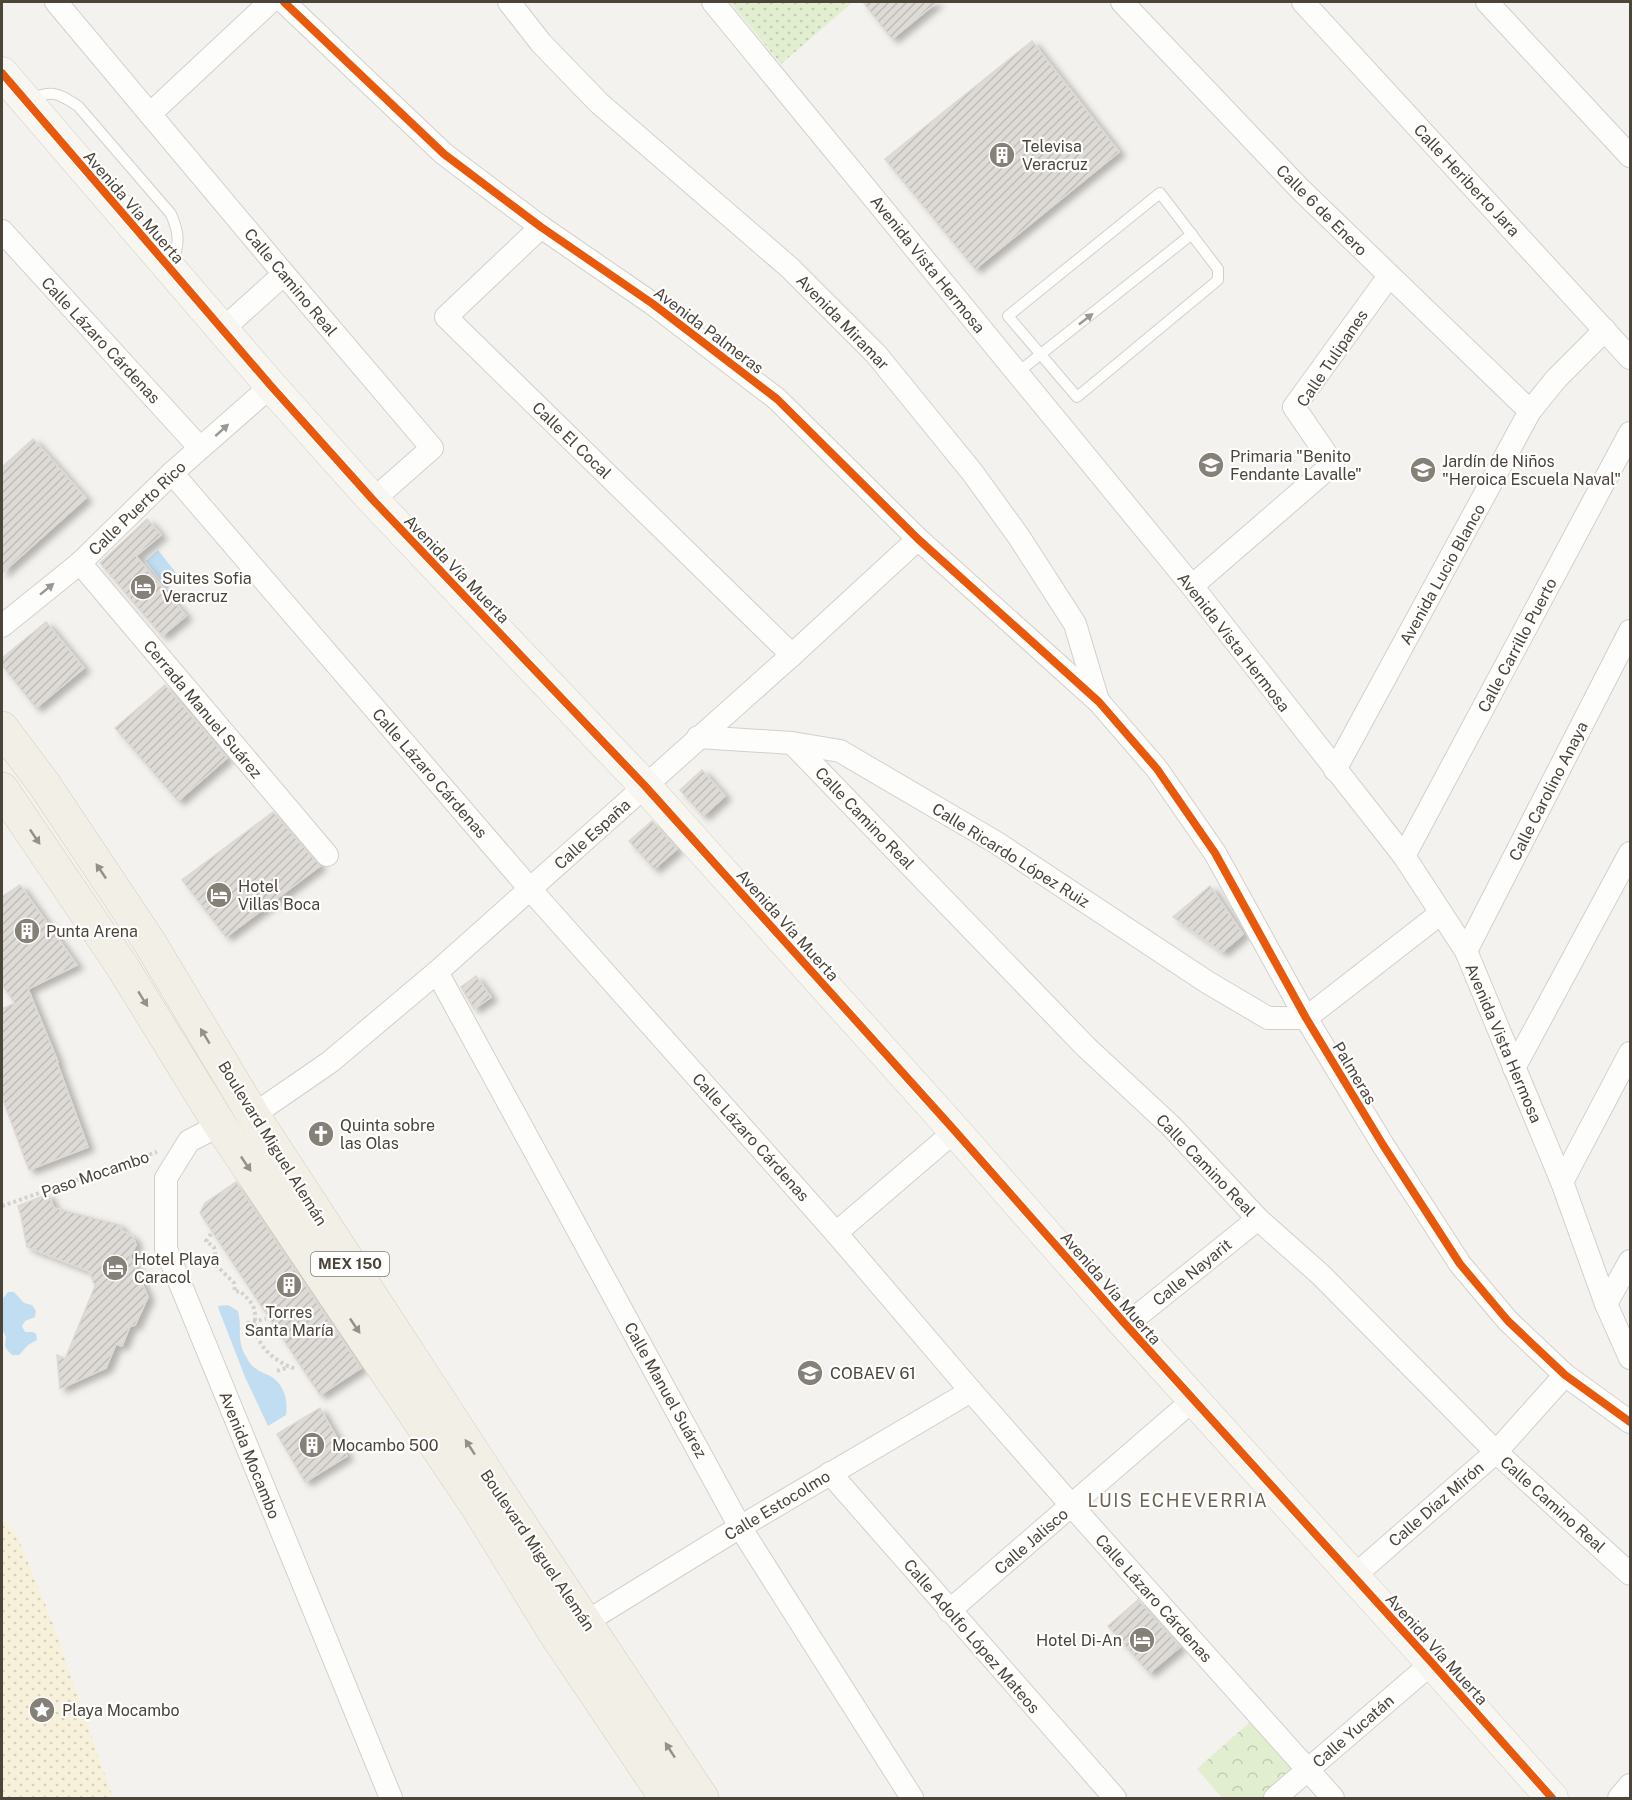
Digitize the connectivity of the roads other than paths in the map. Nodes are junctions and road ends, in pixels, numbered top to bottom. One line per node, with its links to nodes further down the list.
1 (56, 2): 10 (street, Calle Camino Real)
2 (270, 2): 10 (street)
3 (284, 2): 12 (street, Avenida Palmeras)
4 (509, 2): 34 (street, Avenida Miramar)
5 (713, 2): 21 (street, Avenida Vista Hermosa)
6 (1122, 2): 16 (street, Calle 6 de Enero)
7 (1303, 2): 18 (street, Calle Heriberto Jara)
8 (1487, 2): 11 (street)
9 (2, 73): 17 (street, Avenida Vía Muerta)
10 (150, 114): 15 (street, Calle Camino Real)
11 (1630, 156)
12 (541, 227): 28 (street, Avenida Palmeras); 33 (street, Calle El Cocal)
13 (2, 231): 25 (street, Calle Lázaro Cárdenas)
14 (1192, 234): 19 (lane, one-way to 14); 19 (lane); 19 (lane)
15 (284, 274): 17 (street); 27 (street, Calle Camino Real)
16 (1389, 276): 23 (street, Calle 6 de Enero); 30 (street, Calle Tulipanes)
17 (222, 330): 22 (street, Avenida Vía Muerta)
18 (1605, 330): 20 (street, Calle Heriberto Jara); 23 (street, Avenida Lucio Blanco)
19 (1040, 355): 21 (lane)
20 (1630, 358)
21 (1017, 373): 30 (street, Avenida Vista Hermosa)
22 (271, 386): 25 (street, Calle Puerto Rico, one-way to 22); 27 (street, Avenida Vía Muerta)
23 (1530, 411): 38 (street, Avenida Lucio Blanco)
24 (1630, 433): 43 (street, Calle Carrillo Puerto)
25 (200, 448): 26 (street, Calle Puerto Rico)
26 (172, 473): 29 (street, Calle Puerto Rico); 44 (street, Calle Lázaro Cárdenas)
27 (373, 500): 39 (street, Avenida Vía Muerta)
28 (918, 539): 33 (street, Calle España); 34 (street, Avenida Palmeras)
29 (80, 563): 31 (street, Calle Puerto Rico, one-way to 29); 42 (street, Cerrada Manuel Suárez)
30 (1191, 586): 38 (street, Avenida Vista Hermosa)
31 (2, 626)
32 (1630, 631): 46 (street, Calle Carolino Anaya)
33 (792, 655): 36 (street, Calle España)
34 (1099, 702): 48 (street, Palmeras)
35 (2, 728): 51 (main road, Boulevard Miguel Alemán / MEX 150, one-way to 35)
36 (698, 737): 37 (street, Calle Ricardo López Ruiz); 39 (street, Calle España)
37 (792, 743): 48 (street, Calle Ricardo López Ruiz); 55 (street, Calle Camino Real)
38 (1335, 770): 43 (street, Avenida Vista Hermosa)
39 (645, 786): 44 (street, Calle España); 53 (street, Avenida Vía Muerta)
40 (2, 789): 52 (main road, Boulevard Miguel Alemán / MEX 150, one-way to 52)
41 (1630, 853): 50 (street)
42 (327, 855)
43 (1404, 856): 45 (street, Avenida Vista Hermosa)
44 (530, 890): 47 (street, Calle España); 56 (street, Calle Lázaro Cárdenas)
45 (1441, 912): 46 (street, Avenida Vista Hermosa); 48 (street)
46 (1466, 951): 50 (street, Avenida Vista Hermosa)
47 (437, 972): 51 (street, Calle España); 68 (street, Calle Manuel Suárez)
48 (1306, 1018): 61 (street, Palmeras)
49 (1630, 1053): 54 (street)
50 (1514, 1068): 54 (street, Avenida Vista Hermosa)
51 (253, 1115): 72 (main road, Boulevard Miguel Alemán / MEX 150, one-way to 51)
52 (220, 1125): 76 (street, Avenida Mocambo); 77 (main road, Boulevard Miguel Alemán / MEX 150, one-way to 77)
53 (955, 1131): 56 (street); 59 (street, Avenida Vía Muerta)
54 (1562, 1182): 58 (street, Avenida Vista Hermosa)
55 (1258, 1219): 59 (street, Calle Nayarit); 65 (street, Calle Camino Real)
56 (836, 1233): 62 (street, Calle Lázaro Cárdenas)
57 (1630, 1261): 58 (street)
58 (1606, 1304): 60 (street, Avenida Vista Hermosa)
59 (1126, 1325): 63 (street, Avenida Vía Muerta)
60 (1630, 1358)
61 (1565, 1375): 64 (street, Palmeras); 65 (street, Calle Díaz Mirón)
62 (971, 1391): 66 (street, Calle Estocolmo); 67 (street, Calle Lázaro Cárdenas)
63 (1193, 1400): 67 (street, Calle Jalisco); 70 (street, Avenida Vía Muerta)
64 (1630, 1422)
65 (1496, 1452): 69 (street, Calle Camino Real); 70 (street, Calle Díaz Mirón)
66 (830, 1473): 68 (street, Calle Estocolmo); 71 (street, Calle Adolfo López Mateos)
67 (1072, 1506): 71 (street, Calle Jalisco); 74 (street, Calle Lázaro Cárdenas)
68 (740, 1527): 72 (street, Calle Estocolmo); 79 (street, Calle Manuel Suárez)
69 (1630, 1574)
70 (1353, 1577): 73 (street, Avenida Vía Muerta)
71 (949, 1611): 80 (street, Calle Adolfo López Mateos)
72 (586, 1622): 78 (main road, Boulevard Miguel Alemán / MEX 150, one-way to 72)
73 (1432, 1663): 74 (street, Calle Yucatán); 83 (street, Avenida Vía Muerta)
74 (1308, 1769): 81 (street, Calle Yucatán); 82 (street, Calle Lázaro Cárdenas)
75 (1630, 1785): 84 (street)
76 (391, 1798)
77 (666, 1798)
78 (702, 1798)
79 (912, 1798)
80 (1115, 1798)
81 (1275, 1798)
82 (1334, 1798)
83 (1552, 1798)
84 (1619, 1798)

